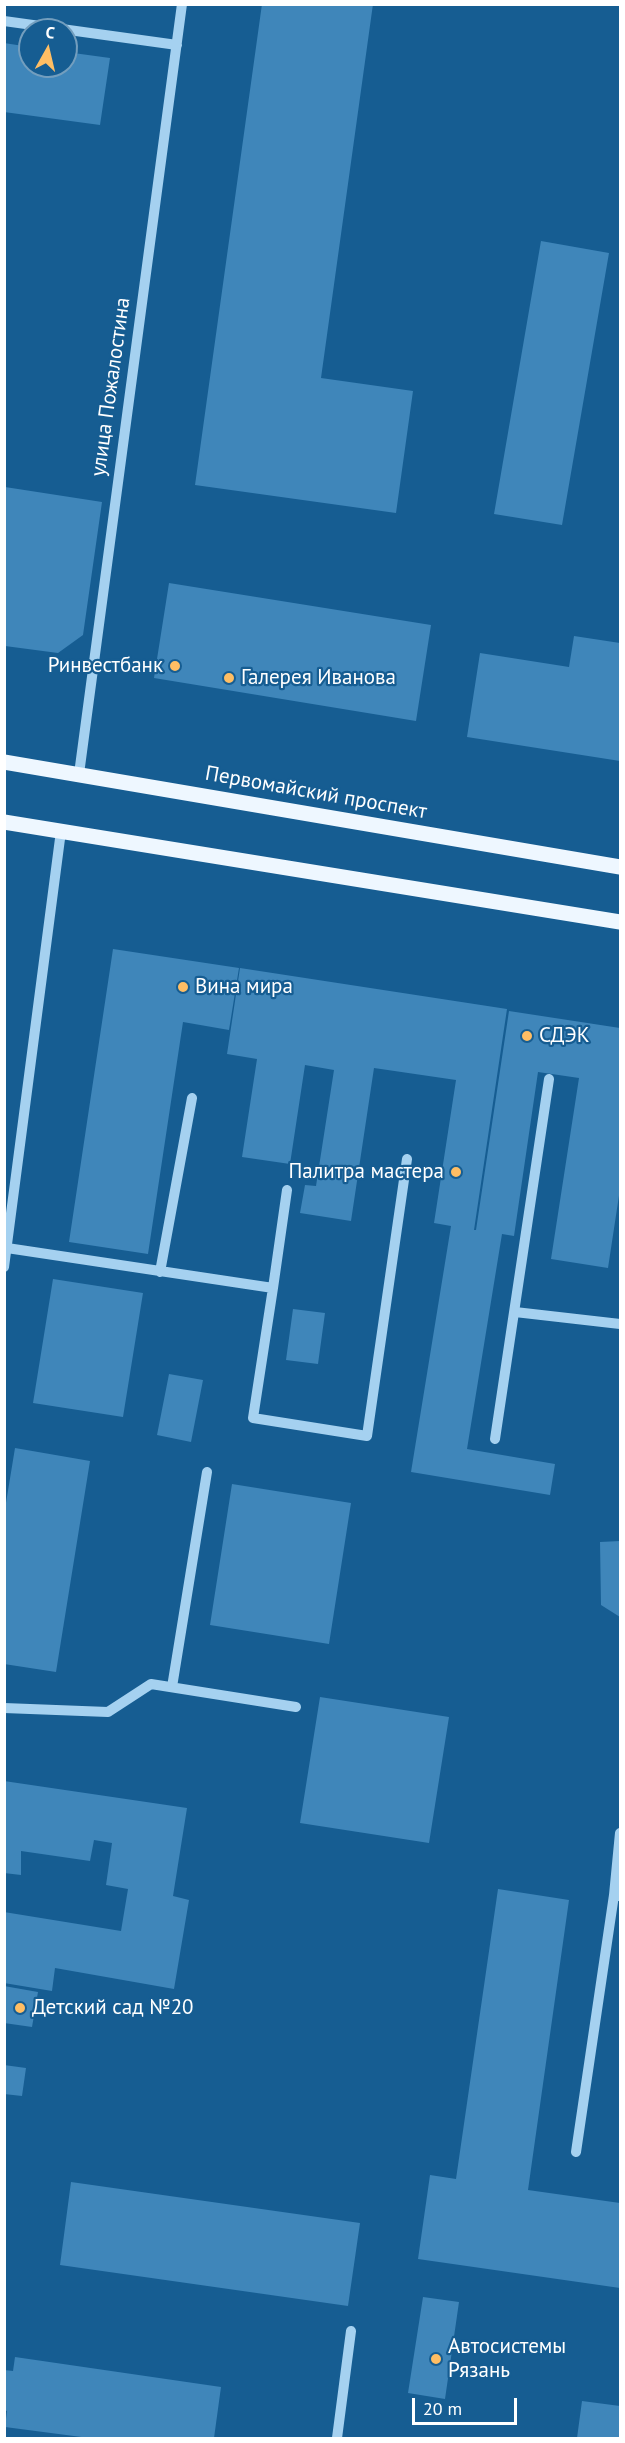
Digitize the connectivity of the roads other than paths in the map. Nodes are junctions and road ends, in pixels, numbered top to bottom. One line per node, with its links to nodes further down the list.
1 (182, 4): 3 (street, улица Пожалостина)
2 (4, 21): 3 (street)
3 (177, 45): 5 (street, улица Пожалостина)
4 (4, 762): 5 (main road, Первомайский проспект)
5 (79, 774): 8 (main road, Первомайский проспект)
6 (4, 822): 7 (main road)
7 (61, 831): 9 (main road); 14 (street)
8 (621, 867)
9 (621, 922)
10 (549, 1079): 18 (street)
11 (192, 1098): 16 (street)
12 (407, 1159): 17 (street)
13 (287, 1190): 17 (street)
14 (7, 1248): 15 (street); 16 (street)
15 (4, 1267)
16 (160, 1272): 17 (street)
17 (273, 1288)
18 (515, 1312): 19 (street); 20 (street)
19 (621, 1323)
20 (495, 1439)
21 (207, 1472): 22 (street)
22 (172, 1687): 23 (street); 24 (street)
23 (296, 1707)
24 (4, 1708)
25 (621, 1833): 26 (street)
26 (617, 1895): 27 (street)
27 (576, 2152)
28 (351, 2331): 29 (street)
29 (337, 2439)

